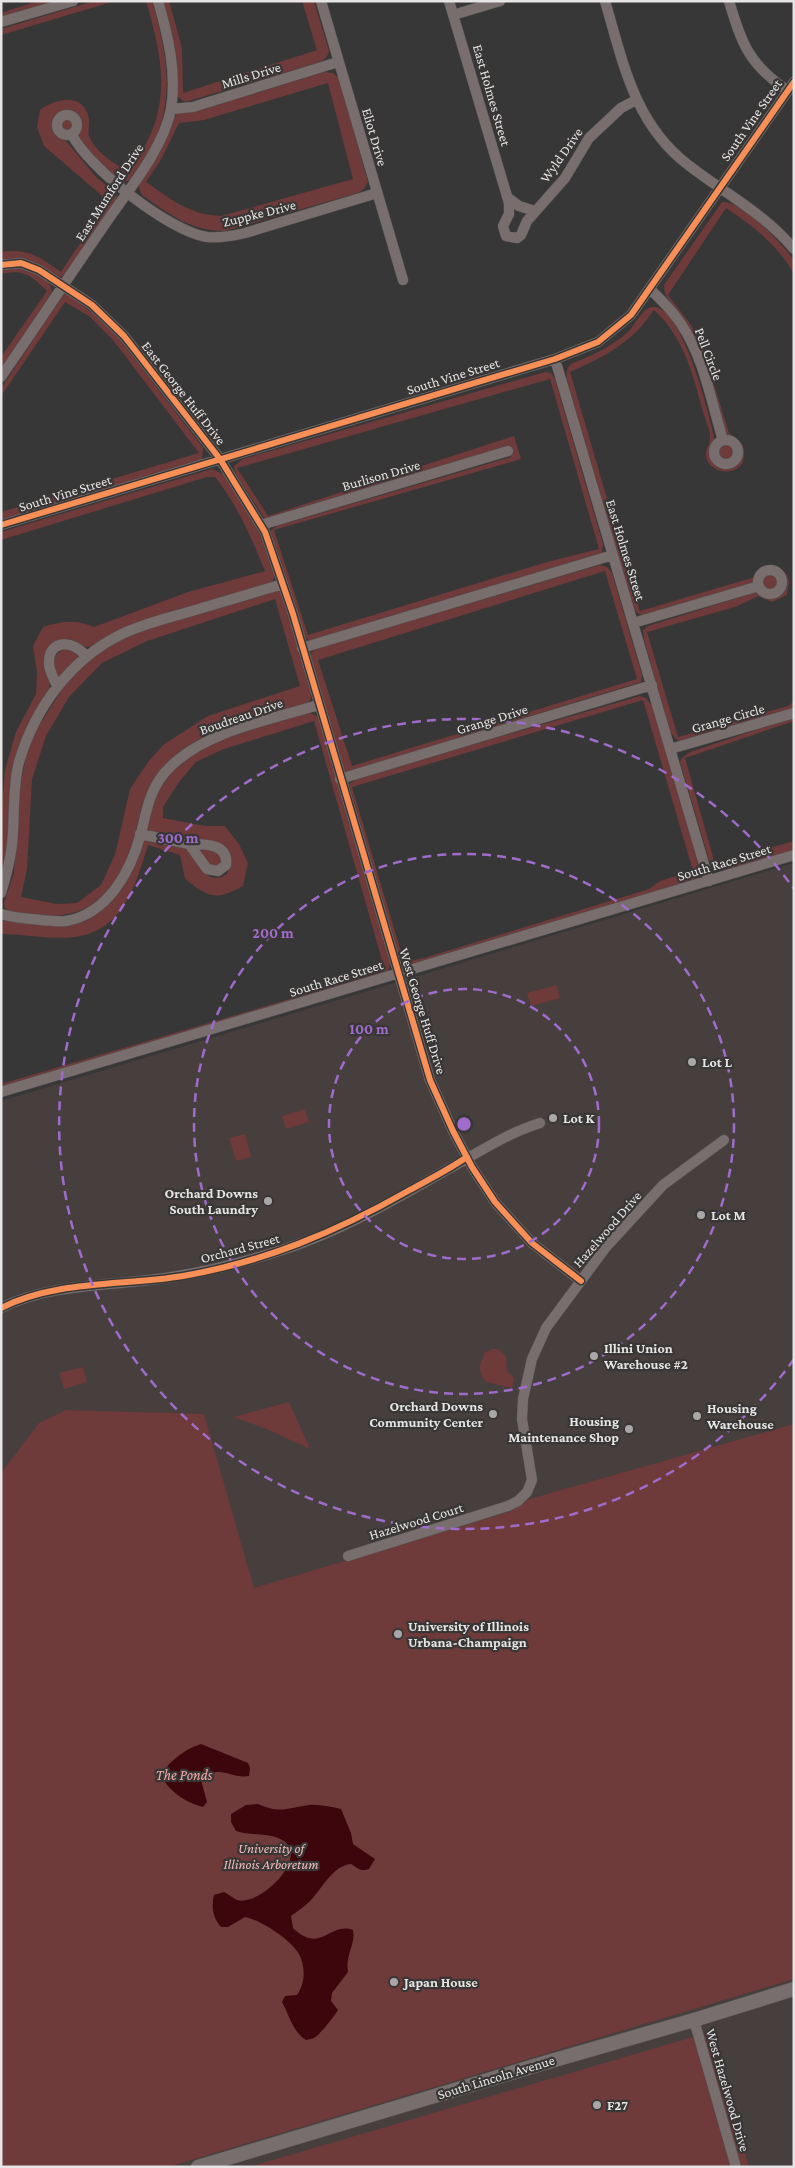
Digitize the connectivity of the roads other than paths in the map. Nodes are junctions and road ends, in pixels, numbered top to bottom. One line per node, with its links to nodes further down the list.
1 (73, 1): 9 (street)
2 (158, 1): 14 (street, East Mumford Drive)
3 (320, 1): 10 (street, Eliot Drive)
4 (449, 1): 8 (street, East Holmes Street)
5 (500, 1): 8 (street)
6 (605, 1): 13 (street)
7 (729, 1): 12 (street)
8 (454, 15): 19 (street, East Holmes Street)
9 (1, 22)
10 (338, 62): 14 (street, Mills Drive); 18 (street, Eliot Drive)
11 (794, 82): 12 (street, South Vine Street)
12 (788, 91): 16 (street, South Vine Street)
13 (636, 100): 16 (street); 20 (street, Wyld Drive)
14 (171, 109): 17 (street, East Mumford Drive)
15 (72, 135): 17 (street, Zuppke Drive)
16 (720, 188): 21 (street); 25 (street, South Vine Street)
17 (127, 192): 18 (street, Zuppke Drive); 24 (street, East Mumford Drive)
18 (377, 193): 23 (street, Eliot Drive)
19 (507, 197): 20 (street); 20 (street, Wyld Drive)
20 (535, 211)
21 (794, 250)
22 (1, 265): 24 (street, East George Huff Drive)
23 (403, 280)
24 (63, 287): 27 (street, East Mumford Drive); 30 (street, East George Huff Drive)
25 (650, 289): 26 (street, South Vine Street); 28 (street, Pell Circle)
26 (555, 359): 30 (street, South Vine Street); 33 (street, East Holmes Street)
27 (1, 377)
28 (723, 440)
29 (508, 451): 32 (street, Burlison Drive)
30 (220, 459): 31 (street, South Vine Street); 32 (street, East George Huff Drive)
31 (1, 525)
32 (261, 525): 34 (street, East George Huff Drive)
33 (613, 555): 36 (street, East Holmes Street); 37 (street)
34 (283, 584): 37 (street, East George Huff Drive); 38 (street)
35 (759, 586): 36 (street)
36 (634, 623): 39 (street, East Holmes Street)
37 (302, 648): 41 (street, East George Huff Drive)
38 (86, 656): 40 (street); 40 (street)
39 (652, 685): 43 (street, East Holmes Street); 44 (street, Grange Drive)
40 (57, 686): 49 (street)
41 (318, 705): 44 (street, West George Huff Drive); 45 (street, Boudreau Drive)
42 (794, 713): 43 (street, Grange Circle)
43 (670, 749): 48 (street, East Holmes Street)
44 (340, 779): 51 (street, West George Huff Drive)
45 (140, 834): 46 (street); 50 (street, Boudreau Drive)
46 (189, 844)
47 (794, 855): 48 (street, South Race Street)
48 (709, 880): 51 (street, South Race Street)
49 (1, 893)
50 (1, 914)
51 (399, 973): 52 (street, South Race Street); 55 (street, West George Huff Drive)
52 (1, 1092)
53 (540, 1124): 55 (street, Orchard Street)
54 (724, 1140): 56 (street, Hazelwood Drive)
55 (467, 1157): 56 (street, West George Huff Drive); 57 (street, Orchard Street)
56 (581, 1280): 58 (street, Hazelwood Drive)
57 (1, 1308)
58 (492, 1511): 59 (street, Hazelwood Court)
59 (348, 1556)
60 (794, 1989): 61 (main road, South Lincoln Avenue)
61 (694, 2020): 62 (main road, South Lincoln Avenue); 63 (street, West Hazelwood Drive)
62 (198, 2167)
63 (736, 2167)

